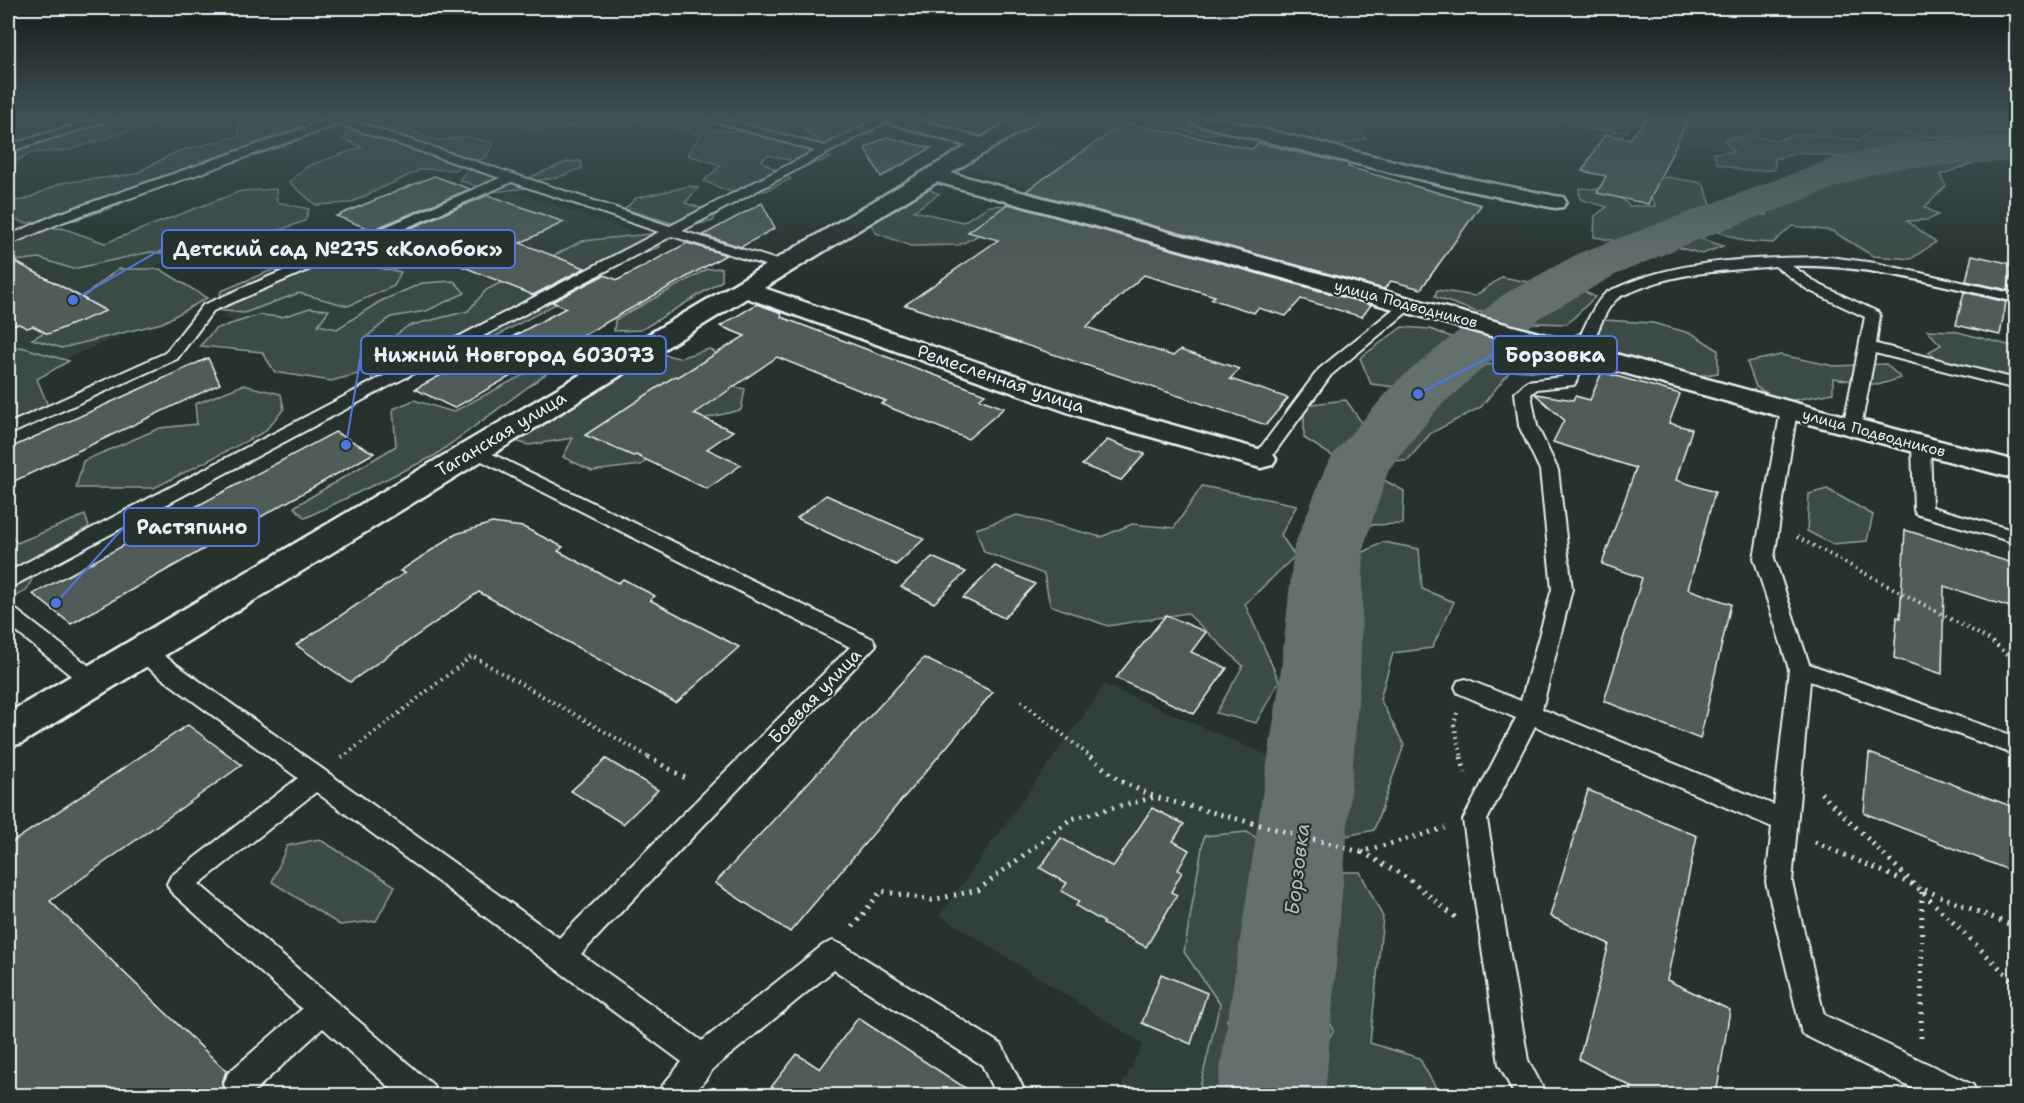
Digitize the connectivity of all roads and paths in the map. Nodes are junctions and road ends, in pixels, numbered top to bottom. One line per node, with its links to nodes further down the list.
1 (193, 170): 10 (lane)
2 (489, 170): 7 (lane)
3 (786, 170): 9 (lane)
4 (941, 170): 6 (street, Таганская улица)
5 (1408, 170): 8 (street)
6 (934, 175): 12 (street, Таганская улица); 15 (street, улица Подводников)
7 (511, 178): 9 (lane); 21 (lane)
8 (1556, 202)
9 (670, 231): 12 (lane); 28 (lane)
10 (8, 241)
11 (1778, 262): 14 (lane); 16 (lane); 17 (lane)
12 (782, 266): 13 (street, Таганская улица)
13 (744, 289): 23 (street, Таганская улица); 24 (street, Ремесленная улица)
14 (2016, 298)
15 (1407, 305): 17 (street, улица Подводников); 24 (lane)
16 (1868, 347): 18 (lane); 20 (lane)
17 (1583, 353): 19 (street, улица Подводников); 36 (lane)
18 (2016, 384)
19 (1789, 410): 20 (street, улица Подводников); 26 (lane)
20 (1851, 427): 22 (street, улица Подводников)
21 (8, 430)
22 (1921, 445): 25 (street, улица Подводников); 27 (lane)
23 (474, 450): 30 (street, Таганская улица); 41 (lane, Боевая улица)
24 (1261, 459)
25 (2016, 470)
26 (1770, 523): 31 (path); 32 (lane)
27 (2016, 537)
28 (8, 580)
29 (8, 614): 33 (lane)
30 (141, 651): 33 (street, Таганская улица); 40 (lane)
31 (2016, 661)
32 (1800, 669): 38 (lane); 39 (lane)
33 (93, 681): 37 (street, Таганская улица)
34 (1466, 687): 36 (lane); 43 (path)
35 (1021, 701): 42 (path)
36 (1529, 714): 43 (lane); 44 (lane)
37 (8, 732)
38 (2016, 746)
39 (1791, 763): 44 (lane); 46 (path)
40 (315, 779): 41 (path); 50 (lane); 52 (lane)
41 (717, 796): 50 (lane, Боевая улица)
42 (1155, 797): 45 (path); 49 (path)
43 (1475, 820): 45 (path); 48 (lane)
44 (1785, 821): 46 (path); 54 (lane)
45 (1359, 851): 48 (path)
46 (1922, 889): 47 (path); 51 (path); 54 (path)
47 (2016, 927)
48 (1496, 951): 59 (lane)
49 (832, 954): 53 (lane); 58 (lane)
50 (560, 956): 53 (lane)
51 (2016, 984)
52 (323, 1009): 55 (lane); 56 (lane)
53 (704, 1059): 57 (lane)
54 (1921, 1076): 60 (lane)
55 (239, 1084)
56 (422, 1095)
57 (674, 1095)
58 (1012, 1095)
59 (1532, 1095)
60 (1962, 1095)

